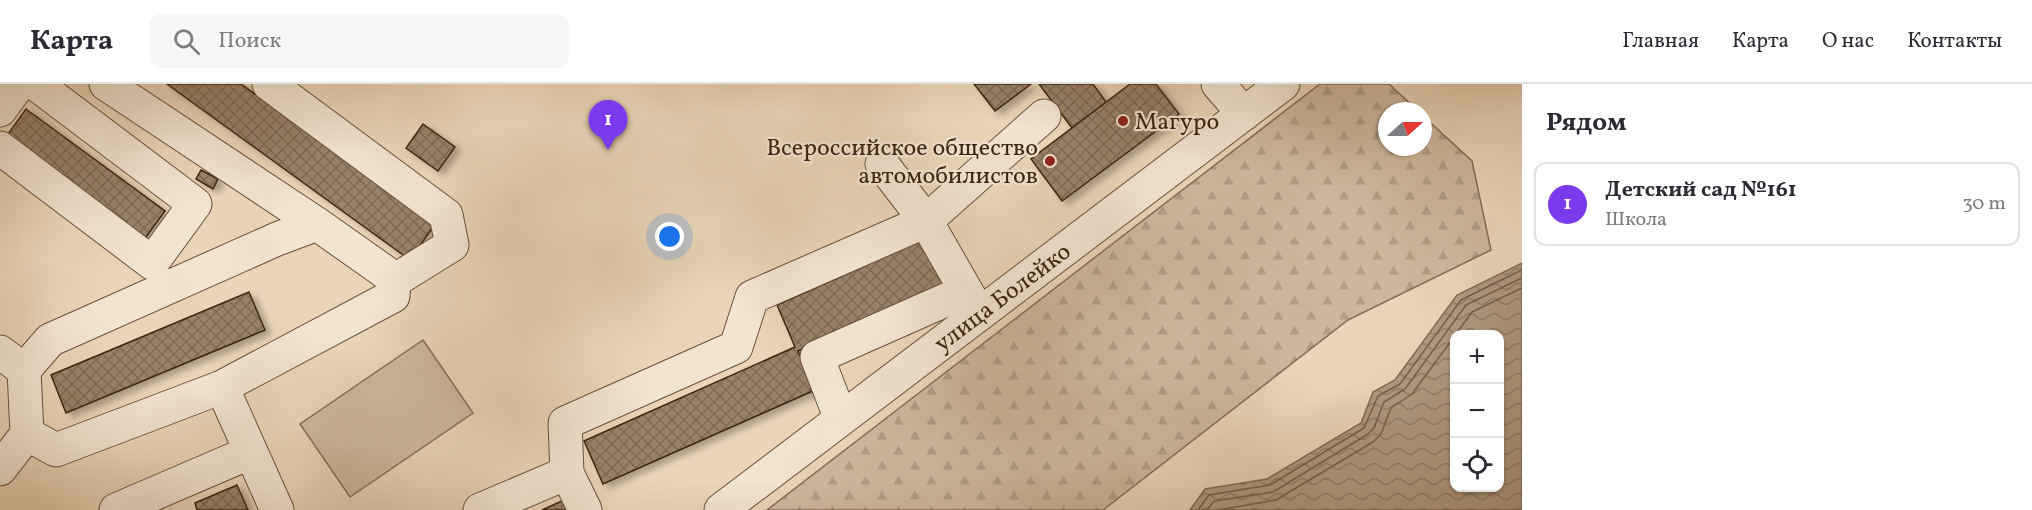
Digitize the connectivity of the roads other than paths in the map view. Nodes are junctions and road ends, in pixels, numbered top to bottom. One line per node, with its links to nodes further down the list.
1 (19, 84): 7 (street)
2 (36, 84): 10 (street)
3 (106, 84): 13 (street)
4 (269, 84): 14 (street)
5 (1218, 84): 8 (street)
6 (1283, 84): 8 (street, улица Болейко)
7 (0, 110)
8 (1244, 114): 15 (street, улица Болейко)
9 (1044, 116): 12 (street)
10 (0, 148)
11 (882, 164): 12 (street)
12 (926, 220): 15 (street); 22 (street)
13 (317, 224): 14 (street); 16 (street)
14 (394, 281): 17 (street)
15 (973, 303): 18 (street, улица Болейко); 18 (street)
16 (12, 361): 19 (street)
17 (222, 387): 19 (street); 20 (street)
18 (841, 419): 27 (street, улица Болейко)
19 (27, 434): 21 (street)
20 (251, 452): 23 (street); 24 (street)
21 (0, 469)
22 (567, 473): 25 (street); 26 (street)
23 (116, 510)
24 (277, 510)
25 (480, 510)
26 (585, 510)
27 (721, 510)

